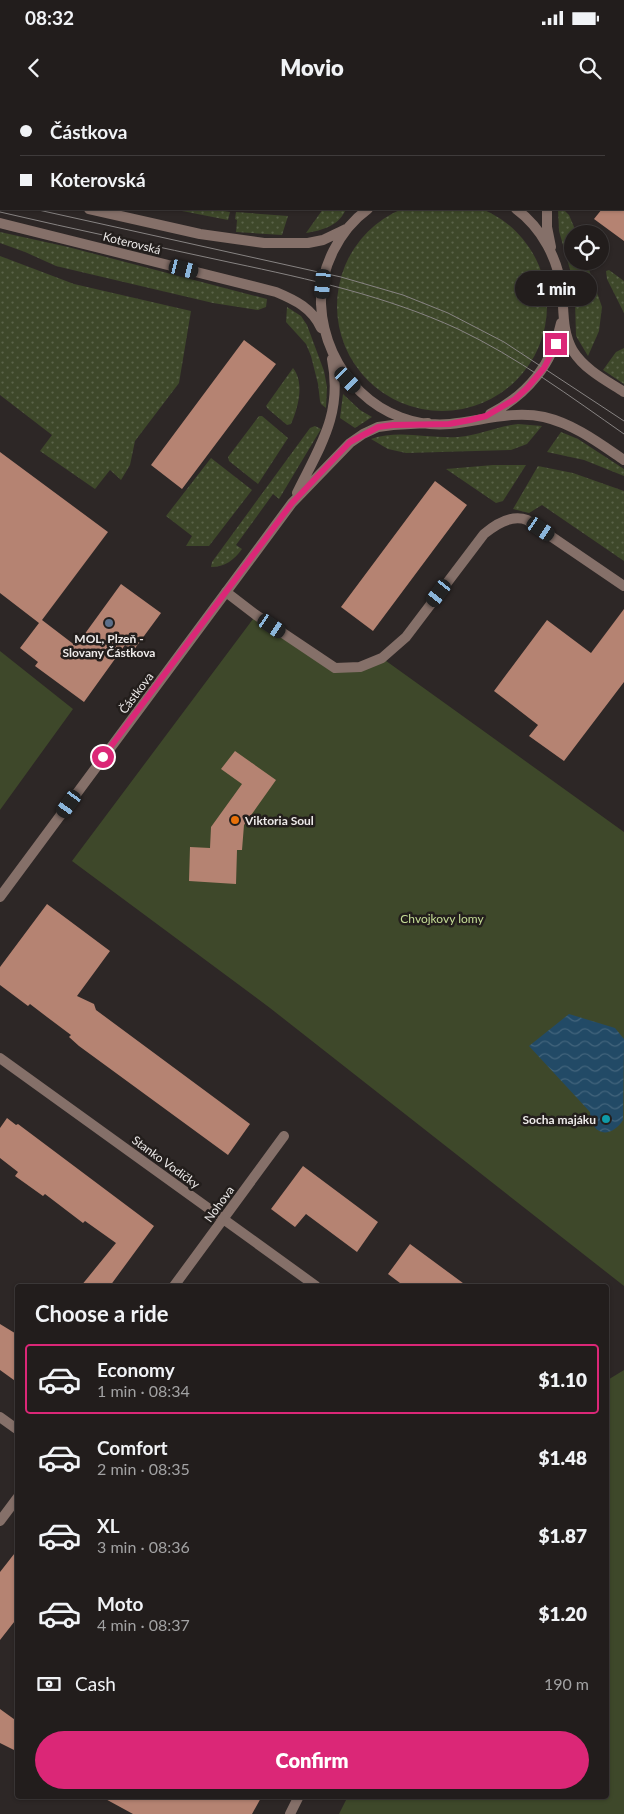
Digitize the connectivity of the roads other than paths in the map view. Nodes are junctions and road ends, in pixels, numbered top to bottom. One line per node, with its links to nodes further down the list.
1 (93, 210): 7 (street, Koterovská)
2 (357, 210): 7 (street)
3 (367, 210): 7 (street, Koterovská)
4 (517, 210): 8 (street, Koterovská)
5 (547, 210): 8 (street)
6 (0, 223): 10 (street, Koterovská)
7 (351, 225): 10 (street, Koterovská)
8 (556, 265): 9 (street, Koterovská)
9 (562, 306): 11 (street, Koterovská); 12 (street, Koterovská)
10 (328, 343): 13 (street, Koterovská); 15 (street, Částkova)
11 (624, 392)
12 (470, 420): 13 (street, Koterovská); 14 (street, Koterovská)
13 (428, 423): 15 (street, Částkova)
14 (624, 460)
15 (292, 503): 17 (street, Částkova)
16 (624, 586): 17 (street)
17 (226, 592): 18 (street, Částkova)
18 (0, 897)
19 (0, 1058): 21 (street, Stanko Vodičky)
20 (284, 1136): 21 (street, Nohova)
21 (224, 1218): 22 (street, Nohova); 23 (street, Stanko Vodičky)
22 (175, 1284)
23 (313, 1284)
24 (0, 1417): 25 (street)
25 (15, 1428)
26 (15, 1501): 27 (street)
27 (0, 1521)
28 (298, 1799): 29 (street)
29 (290, 1814)

